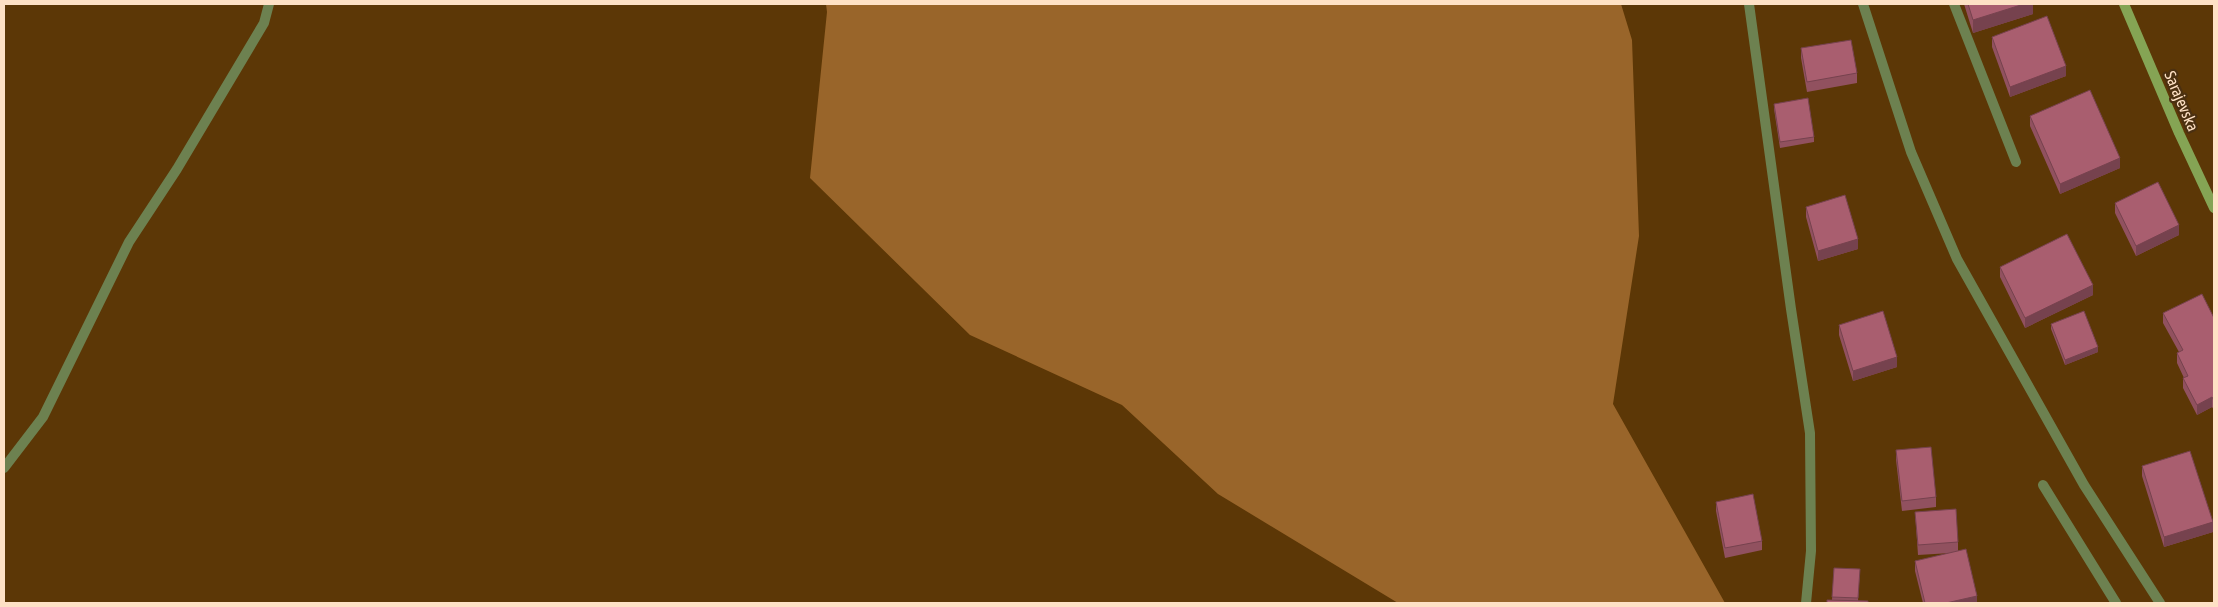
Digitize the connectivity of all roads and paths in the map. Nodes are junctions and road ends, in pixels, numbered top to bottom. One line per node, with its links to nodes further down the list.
1 (269, 4): 8 (street)
2 (1749, 4): 10 (street)
3 (1863, 4): 12 (street)
4 (1954, 4): 6 (street)
5 (2124, 4): 7 (main road, Sarajevska)
6 (2016, 162)
7 (2214, 208)
8 (4, 468)
9 (2042, 485): 11 (street)
10 (1806, 603)
11 (2116, 603)
12 (2160, 603)

